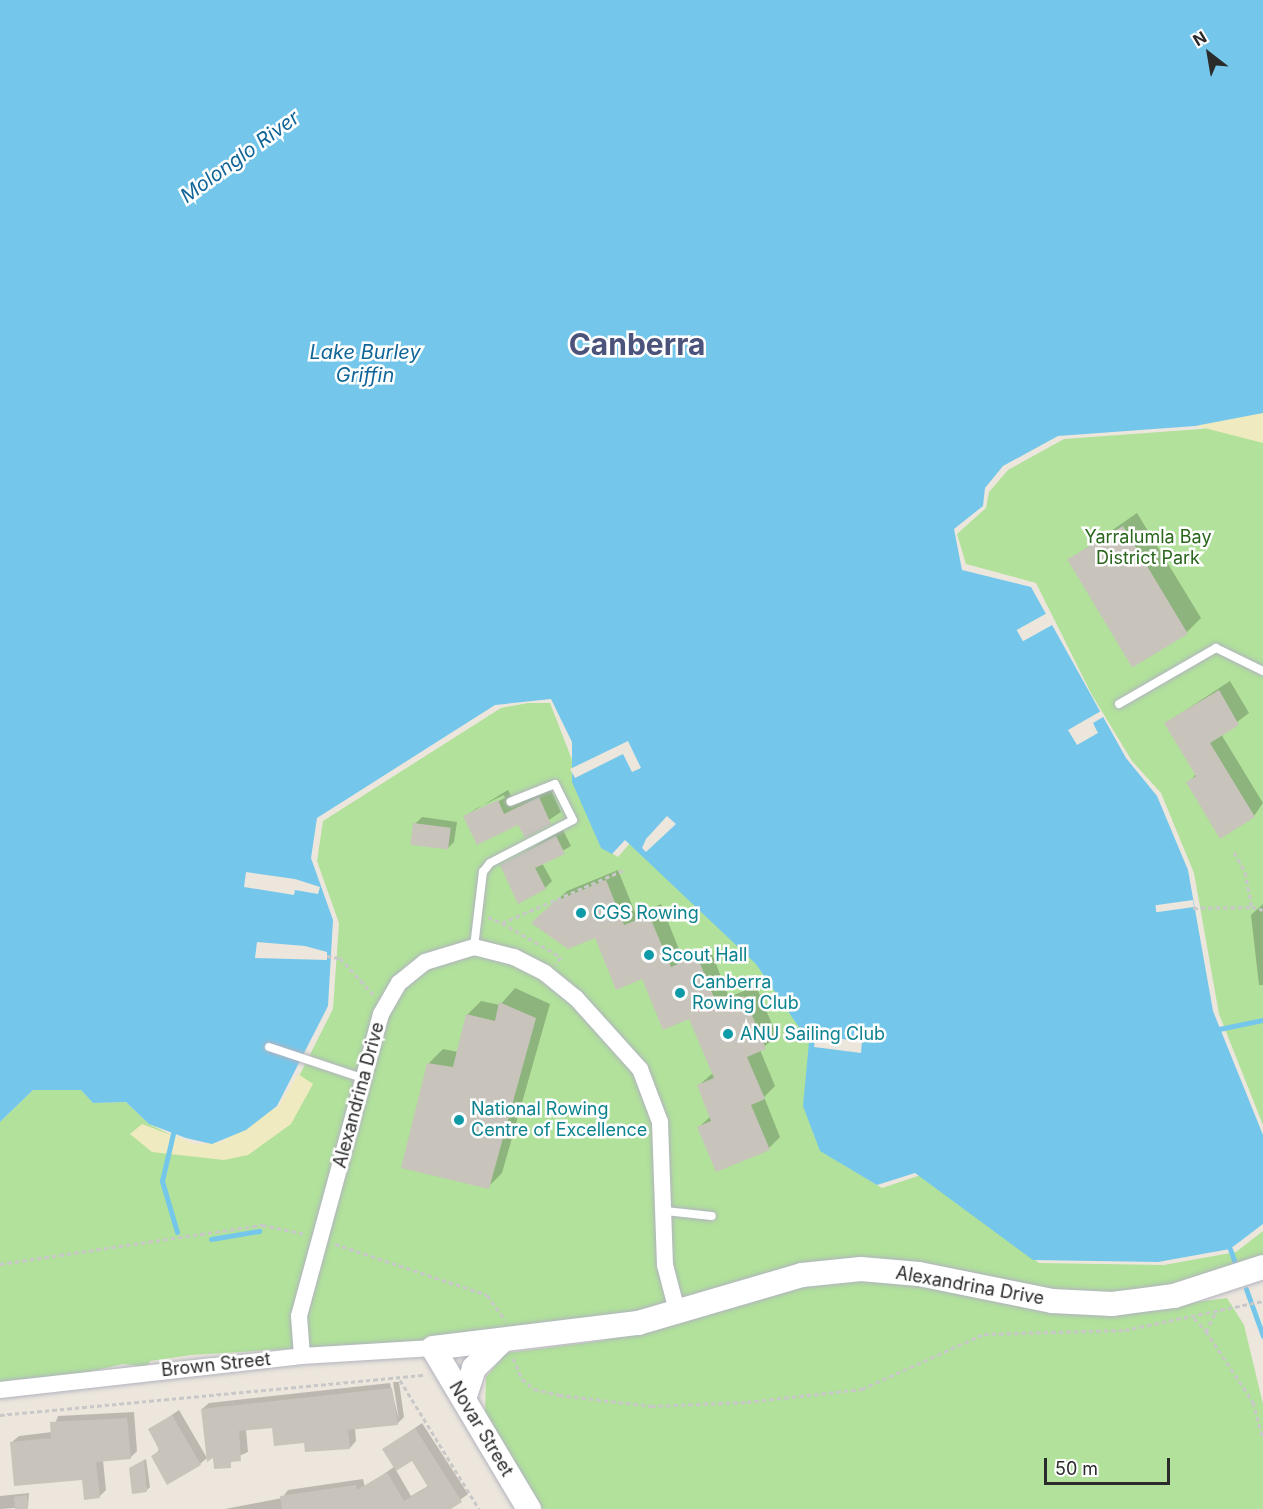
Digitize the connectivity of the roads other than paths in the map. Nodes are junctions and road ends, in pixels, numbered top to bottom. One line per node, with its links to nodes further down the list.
1 (1263, 671): 2 (lane)
2 (1119, 704)
3 (510, 802): 4 (lane)
4 (474, 947): 6 (street, Alexandrina Drive); 7 (street)
5 (269, 1047): 6 (lane)
6 (362, 1078): 13 (street, Alexandrina Drive)
7 (665, 1211): 8 (lane); 10 (street)
8 (712, 1215)
9 (1249, 1273): 10 (main road, Alexandrina Drive)
10 (677, 1311): 11 (main road, Alexandrina Drive)
11 (502, 1341): 12 (main road, Alexandrina Drive); 15 (main road)
12 (434, 1348): 13 (street, Brown Street); 15 (main road, Novar Street)
13 (302, 1356): 14 (street, Brown Street)
14 (0, 1390)
15 (464, 1399): 16 (main road, Novar Street)
16 (529, 1509)

